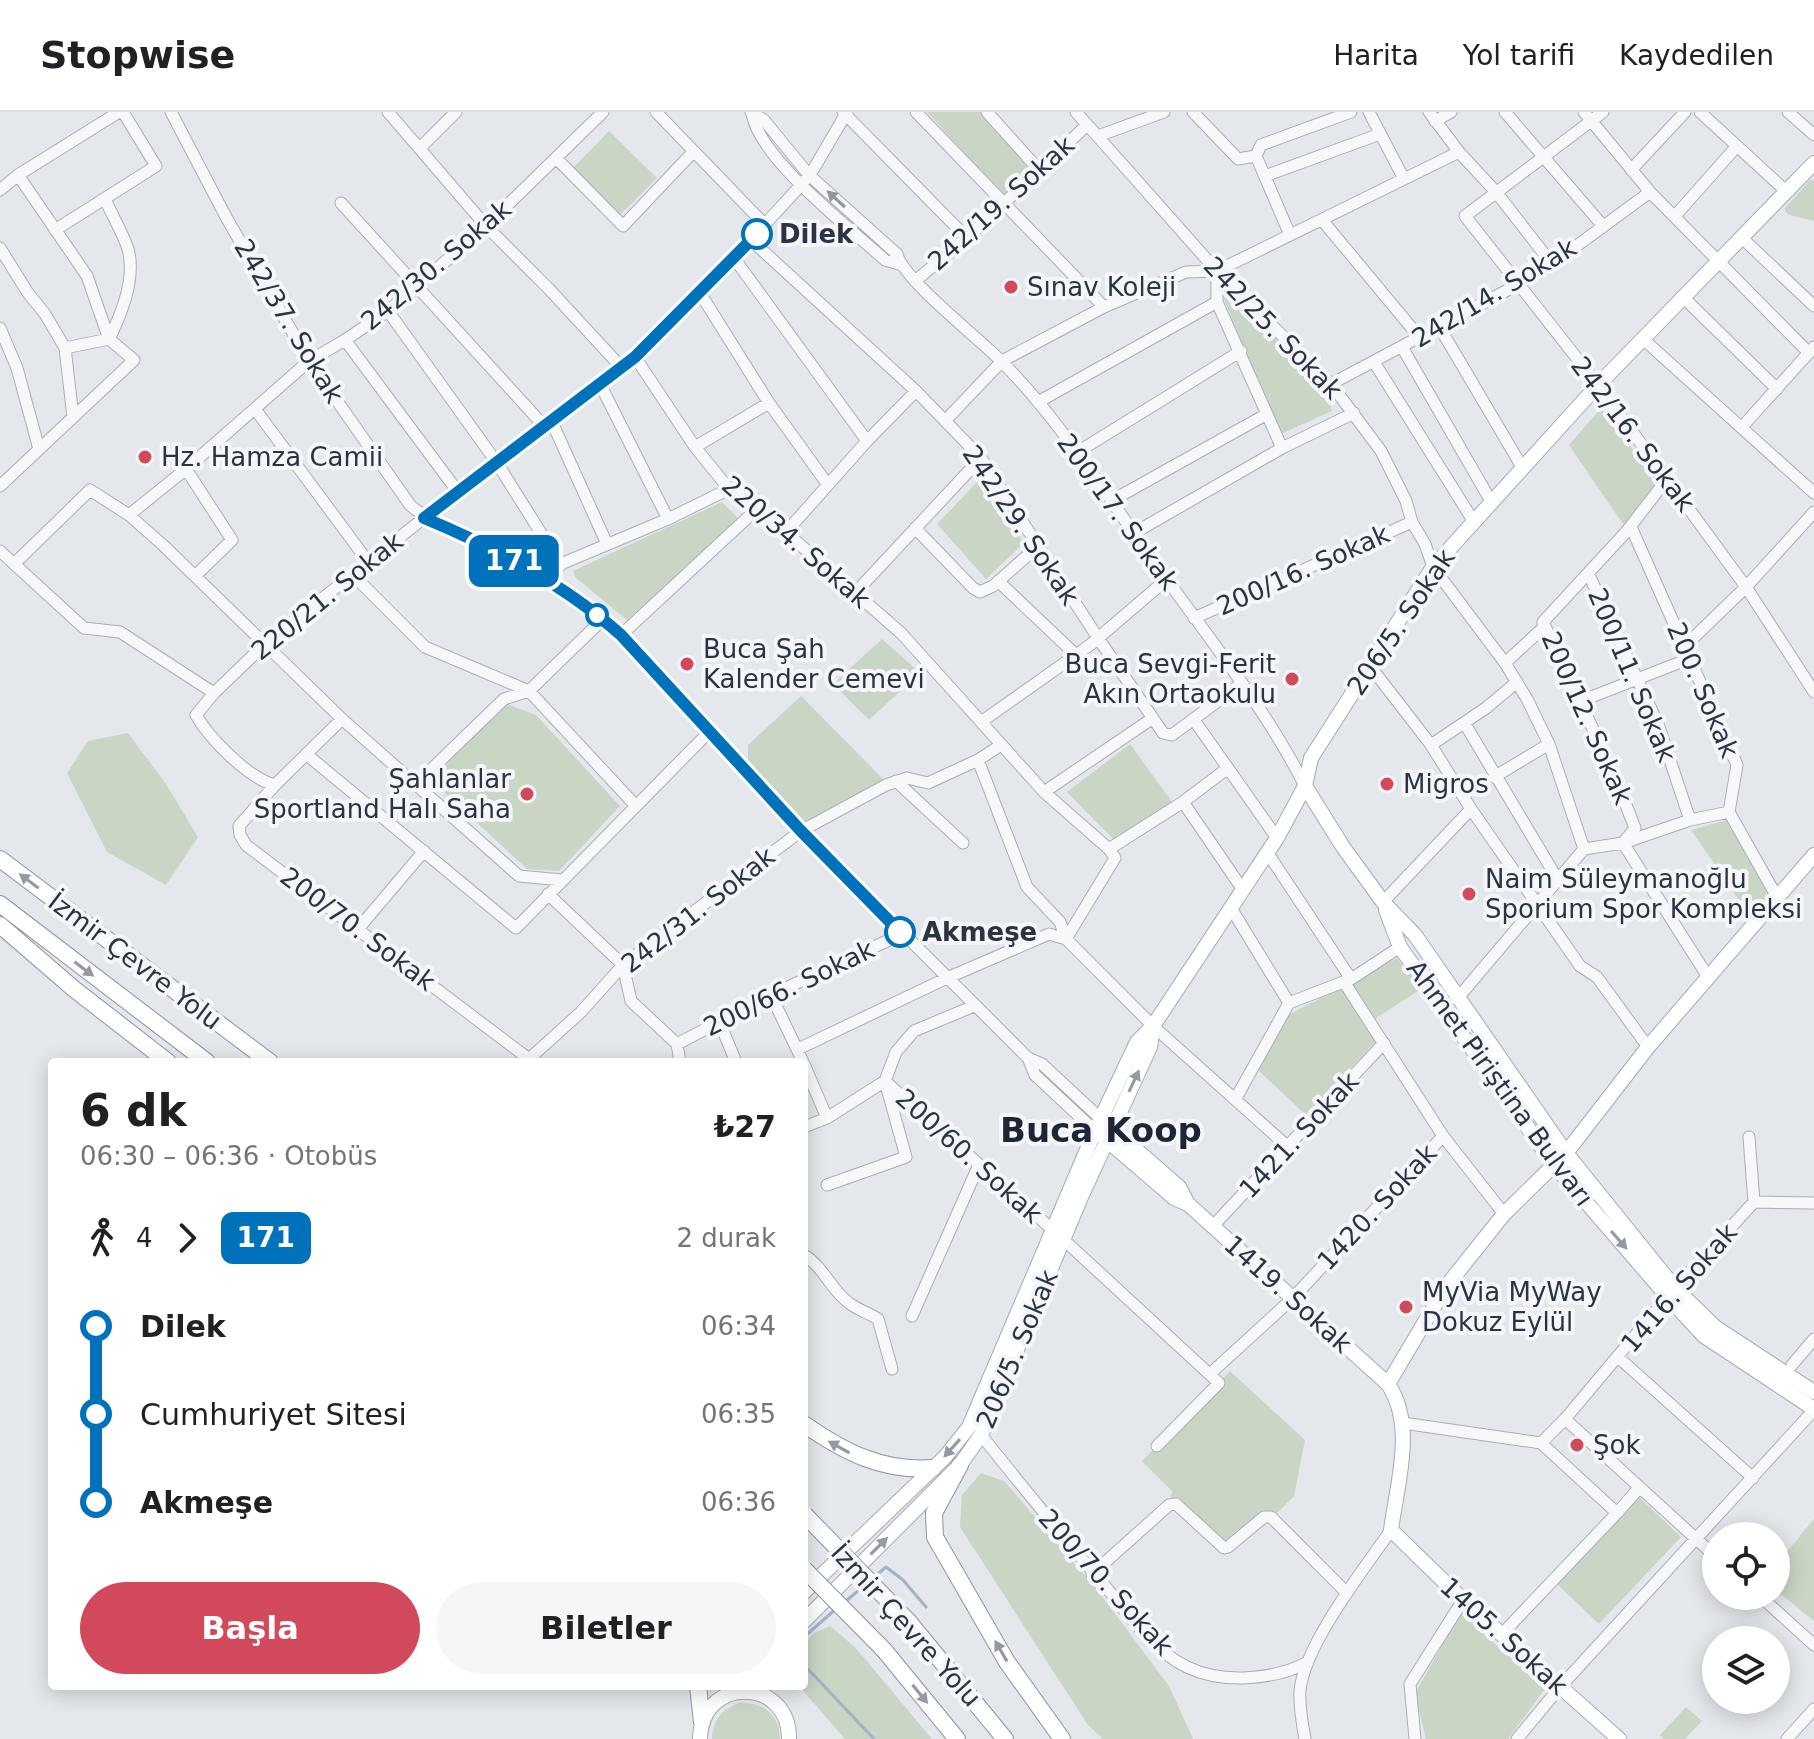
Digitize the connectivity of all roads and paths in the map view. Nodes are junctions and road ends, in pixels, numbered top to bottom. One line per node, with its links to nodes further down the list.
1 (121, 112): 38 (street); 47 (street)
2 (171, 112): 86 (street, 242/37. Sokak)
3 (388, 112): 29 (street)
4 (456, 112): 29 (street)
5 (603, 112): 33 (street, 242/30. Sokak)
6 (656, 112): 30 (street)
7 (916, 112): 49 (street)
8 (987, 112): 36 (street)
9 (1076, 112): 24 (street, 242/25. Sokak)
10 (1164, 112): 27 (street, 242/19. Sokak)
11 (1193, 112): 32 (street)
12 (1351, 112): 32 (street)
13 (1369, 112): 25 (street)
14 (1451, 112): 22 (street)
15 (1505, 112): 34 (street)
16 (1603, 112): 23 (street)
17 (1685, 112): 37 (street)
18 (1700, 112): 28 (street)
19 (1788, 112): 26 (street)
20 (752, 113): 39 (street, 200/17. Sokak); 42 (street, 200/17. Sokak)
21 (845, 113): 39 (street, 220/21. Sokak); 57 (street)
22 (1432, 117): 31 (street)
23 (1588, 117): 34 (street); 37 (street)
24 (1087, 125): 27 (street, 242/25. Sokak); 36 (street, 242/19. Sokak)
25 (1380, 134): 40 (street); 41 (street)
26 (1814, 135)
27 (1098, 136): 65 (street, 242/25. Sokak)
28 (1737, 146): 46 (street); 50 (street)
29 (420, 148): 53 (street)
30 (693, 152): 33 (street); 52 (street)
31 (1459, 152): 41 (street); 44 (street)
32 (1256, 156): 40 (street)
33 (556, 158): 53 (street, 242/30. Sokak)
34 (1543, 158): 44 (street); 54 (street)
35 (1814, 163): 46 (main road, 206/5. Sokak)
36 (1039, 170): 49 (street, 242/19. Sokak)
37 (1631, 170): 45 (street)
38 (18, 175): 43 (street); 55 (street)
39 (809, 175): 42 (street, 220/21. Sokak); 63 (street, 200/17. Sokak, one-way to 39)
40 (1265, 176): 56 (street)
41 (1404, 179): 51 (street)
42 (801, 185): 52 (street, 220/21. Sokak); 63 (street, 200/17. Sokak)
43 (0, 188)
44 (1496, 192): 64 (street); 67 (street, 242/16. Sokak)
45 (1650, 192): 50 (street); 54 (street, 242/14. Sokak)
46 (1787, 192): 58 (main road, 206/5. Sokak)
47 (105, 199): 55 (street); 78 (street)
48 (341, 203): 68 (street)
49 (1004, 204): 57 (street, 242/19. Sokak); 73 (street)
50 (1675, 216): 62 (street)
51 (1322, 220): 56 (street); 77 (street)
52 (765, 225): 59 (street, 220/21. Sokak)
53 (486, 226): 68 (street, 242/30. Sokak); 89 (street)
54 (1603, 226): 64 (street, 242/14. Sokak)
55 (55, 230): 78 (street)
56 (1290, 235): 65 (street)
57 (967, 238): 66 (street, 242/19. Sokak)
58 (1742, 238): 62 (main road, 206/5. Sokak); 72 (street)
59 (751, 240): 61 (street, 220/21. Sokak); 94 (street, 242/29. Sokak)
60 (0, 248): 82 (street)
61 (734, 258): 69 (street, 220/21. Sokak); 104 (street)
62 (1719, 262): 70 (main road, 206/5. Sokak); 83 (street)
63 (899, 264): 66 (street, 200/17. Sokak)
64 (1552, 264): 67 (street, 242/14. Sokak)
65 (1217, 271): 71 (street); 73 (street); 91 (street, 242/25. Sokak)
66 (915, 281): 87 (street, 200/17. Sokak)
67 (1517, 285): 76 (street, 242/14. Sokak); 92 (street, 242/16. Sokak)
68 (417, 286): 74 (street, 242/30. Sokak); 102 (street)
69 (700, 293): 85 (street, 220/21. Sokak); 96 (street)
70 (1683, 297): 79 (main road, 206/5. Sokak); 93 (street)
71 (1217, 302): 84 (street); 95 (street)
72 (1814, 306)
73 (1104, 307): 87 (street)
74 (388, 311): 80 (street, 242/30. Sokak); 110 (street)
75 (0, 328): 107 (street)
76 (1440, 328): 77 (street, 242/14. Sokak); 111 (street)
77 (1420, 338): 81 (street, 242/14. Sokak)
78 (109, 339): 82 (street); 100 (street)
79 (1643, 339): 92 (main road, 206/5. Sokak); 103 (street)
80 (345, 340): 86 (street, 242/30. Sokak); 117 (street)
81 (1402, 347): 88 (street, 242/14. Sokak); 120 (street)
82 (65, 348): 100 (street)
83 (1811, 350): 93 (street)
84 (1241, 351): 99 (street); 108 (street)
85 (635, 357): 89 (street, 220/21. Sokak); 105 (street, 220/34. Sokak)
86 (309, 361): 97 (street, 242/30. Sokak); 124 (street, 242/37. Sokak)
87 (1002, 361): 95 (street, 200/17. Sokak); 101 (street)
88 (1374, 362): 91 (street, 242/14. Sokak); 127 (street)
89 (622, 368): 90 (street, 220/21. Sokak)
90 (600, 384): 102 (street, 220/21. Sokak); 125 (street)
91 (1331, 384): 98 (street, 242/25. Sokak)
92 (1598, 385): 111 (main road, 206/5. Sokak); 113 (street, 242/16. Sokak)
93 (1777, 389): 103 (street)
94 (916, 391): 101 (street, 242/29. Sokak); 104 (street)
95 (1038, 402): 108 (street, 200/17. Sokak)
96 (769, 403): 105 (street); 114 (street)
97 (255, 409): 112 (street, 242/30. Sokak); 135 (street)
98 (1354, 413): 106 (street); 126 (street, 242/25. Sokak)
99 (1267, 414): 106 (street); 119 (street)
100 (73, 417): 107 (street)
101 (945, 421): 109 (street, 242/29. Sokak)
102 (548, 423): 110 (street, 220/21. Sokak); 132 (street)
103 (1742, 427): 118 (street)
104 (867, 441): 114 (street)
105 (695, 447): 116 (street, 220/34. Sokak)
106 (1282, 448): 131 (street)
107 (39, 449): 115 (street)
108 (1076, 453): 119 (street, 200/17. Sokak)
109 (981, 458): 129 (street); 133 (street, 242/29. Sokak)
110 (497, 463): 117 (street, 220/21. Sokak); 137 (street)
111 (1522, 467): 120 (main road, 206/5. Sokak)
112 (186, 469): 123 (street, 242/30. Sokak); 142 (street)
113 (1667, 479): 128 (street); 145 (street, 242/16. Sokak)
114 (828, 485): 130 (street)
115 (0, 486)
116 (729, 489): 121 (street, 220/34. Sokak); 125 (street)
117 (458, 492): 124 (street, 220/21. Sokak)
118 (1814, 493)
119 (1111, 501): 131 (street, 200/17. Sokak)
120 (1492, 503): 127 (main road, 206/5. Sokak)
121 (758, 508): 130 (street, 220/34. Sokak); 150 (street)
122 (1814, 512): 145 (street)
123 (129, 515): 136 (street); 142 (street)
124 (424, 518): 135 (street, 220/21. Sokak); 139 (street)
125 (668, 519): 132 (street)
126 (1412, 522): 138 (street, 242/25. Sokak); 147 (street, 200/16. Sokak)
127 (1474, 522): 138 (main road, 206/5. Sokak)
128 (1631, 527): 141 (street); 153 (street, 200. Sokak)
129 (915, 528): 144 (street); 146 (street)
130 (786, 532): 146 (street, 220/34. Sokak)
131 (1134, 533): 143 (street, 200/17. Sokak)
132 (607, 544): 137 (street)
133 (1038, 546): 144 (street); 151 (street, 242/29. Sokak)
134 (0, 551): 136 (street)
135 (369, 563): 140 (street, 220/21. Sokak)
136 (14, 564): 163 (street)
137 (561, 565): 139 (street)
138 (1433, 567): 156 (street, 242/25. Sokak); 157 (main road, 206/5. Sokak)
139 (537, 574): 148 (street)
140 (353, 575): 152 (street, 220/21. Sokak); 162 (street)
141 (1589, 575): 149 (street); 158 (street, 200/11. Sokak)
142 (195, 576): 152 (street)
143 (1167, 579): 147 (street, 200/17. Sokak); 151 (street)
144 (998, 581): 154 (street)
145 (1746, 587): 153 (street); 161 (street, 242/16. Sokak)
146 (855, 593): 168 (street, 220/34. Sokak)
147 (1194, 618): 160 (street, 200/17. Sokak)
148 (603, 619): 150 (street); 162 (street)
149 (1544, 624): 156 (street); 164 (street, 200/12. Sokak)
150 (621, 635): 170 (street)
151 (1098, 638): 154 (street); 165 (street, 242/29. Sokak)
152 (266, 643): 163 (street, 220/21. Sokak); 166 (street)
153 (1686, 645): 155 (street, 200. Sokak)
154 (1076, 655): 168 (street)
155 (1691, 658): 158 (street); 186 (street, 200. Sokak)
156 (1505, 663): 159 (street, 242/25. Sokak)
157 (1370, 666): 173 (street); 181 (main road, 206/5. Sokak)
158 (1638, 680): 164 (street); 187 (street, 200/11. Sokak)
159 (1517, 682): 169 (street); 171 (street, 242/25. Sokak)
160 (1241, 684): 167 (street); 181 (street, 200/17. Sokak)
161 (1813, 688)
162 (529, 691): 180 (street); 184 (street)
163 (214, 693): 179 (street, 220/21. Sokak)
164 (1581, 701): 191 (street, 200/12. Sokak)
165 (1153, 718): 167 (street); 182 (street)
166 (342, 719): 174 (street); 180 (street)
167 (1194, 720): 176 (street)
168 (981, 722): 172 (street, 220/34. Sokak)
169 (1465, 724): 173 (street); 177 (street)
170 (710, 731): 184 (street); 188 (street)
171 (1549, 744): 177 (street); 193 (street, 242/25. Sokak)
172 (1001, 745): 175 (street); 182 (street, 220/34. Sokak)
173 (1431, 745): 185 (street)
174 (306, 754): 179 (street); 194 (street)
175 (978, 760): 178 (street); 210 (street)
176 (1228, 768): 183 (street); 189 (street)
177 (1494, 777): 199 (street)
178 (896, 781): 188 (street, 242/31. Sokak); 190 (street)
179 (275, 785): 208 (street, 200/70. Sokak)
180 (415, 785): 198 (street)
181 (1305, 786): 189 (main road, 206/5. Sokak); 203 (main road, Ahmet Piriştina Bulvarı)
182 (1044, 792): 192 (street, 220/34. Sokak)
183 (1183, 802): 192 (street); 200 (street)
184 (636, 806): 198 (street)
185 (1471, 809): 203 (street); 205 (street)
186 (1729, 812): 187 (street); 202 (street)
187 (1690, 820): 191 (street)
188 (801, 831): 209 (street); 212 (street, 242/31. Sokak)
189 (1277, 838): 195 (main road, 206/5. Sokak)
190 (963, 843)
191 (1623, 843): 193 (street); 213 (street, 200/12. Sokak)
192 (1109, 849): 210 (street)
193 (1584, 849): 199 (street)
194 (424, 851): 201 (street); 208 (street)
195 (1267, 852): 200 (main road, 206/5. Sokak); 215 (street)
196 (1814, 855): 202 (main road)
197 (0, 859): 228 (highway, İzmir Çevre Yolu, one-way to 197)
198 (562, 880): 201 (street)
199 (1558, 880): 205 (street)
200 (1243, 890): 206 (main road, 206/5. Sokak)
201 (548, 894): 212 (street)
202 (1777, 897): 213 (main road)
203 (1383, 902): 211 (main road, Ahmet Piriştina Bulvarı); 217 (main road, Ahmet Piriştina Bulvarı)
204 (0, 904): 227 (highway, İzmir Çevre Yolu, one-way to 227)
205 (1537, 907): 217 (street); 224 (street)
206 (1231, 908): 218 (street); 221 (main road, 206/5. Sokak)
207 (0, 925): 226 (highway)
208 (358, 929): 229 (street, 200/70. Sokak)
209 (902, 934): 214 (street); 216 (street, 200/66. Sokak)
210 (1066, 939): 214 (street); 221 (street)
211 (1400, 947): 215 (street); 244 (main road, Ahmet Piriştina Bulvarı)
212 (623, 965): 223 (street); 230 (street, 242/31. Sokak)
213 (1708, 977): 224 (main road)
214 (947, 978): 219 (street); 225 (street)
215 (1347, 981): 218 (street); 222 (street)
216 (771, 995): 220 (street, 200/66. Sokak); 225 (street)
217 (1457, 999): 243 (main road, Ahmet Piriştina Bulvarı)
218 (1289, 1003): 236 (street)
219 (974, 1006): 235 (street); 239 (street)
220 (719, 1021): 223 (street, 200/66. Sokak); 232 (street)
221 (1153, 1026): 236 (street); 239 (main road, 206/5. Sokak)
222 (1384, 1043): 240 (street); 242 (street, 1421. Sokak)
223 (677, 1044): 231 (street)
224 (1648, 1047): 243 (main road)
225 (798, 1049): 233 (street)
226 (163, 1058)
227 (202, 1058)
228 (265, 1058)
229 (528, 1058)
230 (530, 1058)
231 (679, 1058)
232 (734, 1058)
233 (802, 1058)
234 (808, 1073): 237 (street)
235 (885, 1081): 237 (street); 245 (street, 200/60. Sokak); 246 (street)
236 (1236, 1098): 242 (street)
237 (827, 1118): 238 (street)
238 (808, 1125)
239 (1104, 1130): 250 (main road, 1419. Sokak); 251 (main road, 206/5. Sokak)
240 (1443, 1136): 249 (street); 254 (street, 1420. Sokak)
241 (1749, 1137): 247 (street)
242 (1287, 1146): 250 (street, 1421. Sokak)
243 (1566, 1153): 244 (main road); 253 (main road, Ahmet Piriştina Bulvarı)
244 (1555, 1166): 249 (main road); 253 (main road, Ahmet Piriştina Bulvarı, one-way to 253)
245 (978, 1167): 251 (street, 200/60. Sokak); 255 (street)
246 (827, 1185)
247 (1754, 1202): 248 (street, 1416. Sokak); 253 (street, 1416. Sokak)
248 (1814, 1203)
249 (1504, 1214): 261 (main road)
250 (1213, 1226): 254 (main road, 1419. Sokak)
251 (1059, 1236): 260 (street, 200/60. Sokak); 267 (main road, 206/5. Sokak); 271 (main road, 206/5. Sokak, one-way to 271)
252 (808, 1258): 259 (street)
253 (1672, 1293): 257 (street, 1416. Sokak); 262 (main road, Ahmet Piriştina Bulvarı); 263 (main road, Ahmet Piriştina Bulvarı)
254 (1293, 1298): 260 (street, 1420. Sokak); 261 (main road, 1419. Sokak)
255 (912, 1316)
256 (1814, 1339): 258 (street)
257 (1619, 1358): 264 (street, 1416. Sokak); 272 (street)
258 (1792, 1365)
259 (892, 1369)
260 (1211, 1373): 269 (street, 1420. Sokak)
261 (1388, 1384): 265 (main road)
262 (1814, 1392)
263 (1814, 1410): 272 (street)
264 (1565, 1419): 268 (street, 1416. Sokak); 273 (street)
265 (1403, 1423): 268 (street); 276 (main road)
266 (808, 1427): 271 (highway, one-way to 266)
267 (981, 1435): 270 (main road, 206/5. Sokak); 280 (street, 200/70. Sokak)
268 (1541, 1443): 274 (street)
269 (1157, 1446)
270 (960, 1465): 285 (main road, 206/5. Sokak, one-way to 270); 299 (highway, one-way to 270)
271 (933, 1468): 281 (main road, 206/5. Sokak)
272 (1753, 1478): 277 (street)
273 (1639, 1488): 274 (street); 277 (street)
274 (1617, 1513): 286 (street)
275 (808, 1518): 298 (highway, İzmir Çevre Yolu, bridge)
276 (1391, 1530): 282 (street); 283 (main road, 1405. Sokak)
277 (1695, 1538): 278 (street); 289 (street)
278 (1702, 1544)
279 (808, 1573): 297 (highway, İzmir Çevre Yolu, one-way to 297, bridge)
280 (1092, 1574): 282 (street); 288 (street, 200/70. Sokak)
281 (808, 1588)
282 (1347, 1593): 288 (street)
283 (1463, 1600): 286 (main road, 1405. Sokak); 301 (street)
284 (1775, 1610): 287 (street)
285 (808, 1617)
286 (1502, 1634): 289 (main road, 1405. Sokak)
287 (1814, 1645)
288 (1306, 1663): 300 (street)
289 (1560, 1687): 302 (street); 303 (main road, 1405. Sokak)
290 (698, 1690): 295 (highway)
291 (736, 1690): 294 (main road); 295 (main road)
292 (777, 1690): 294 (main road)
293 (1814, 1709): 304 (street)
294 (788, 1723): 296 (main road)
295 (701, 1731)
296 (789, 1739)
297 (957, 1739)
298 (1005, 1739)
299 (1062, 1739)
300 (1305, 1739)
301 (1415, 1739)
302 (1517, 1739)
303 (1619, 1739)
304 (1787, 1739)

